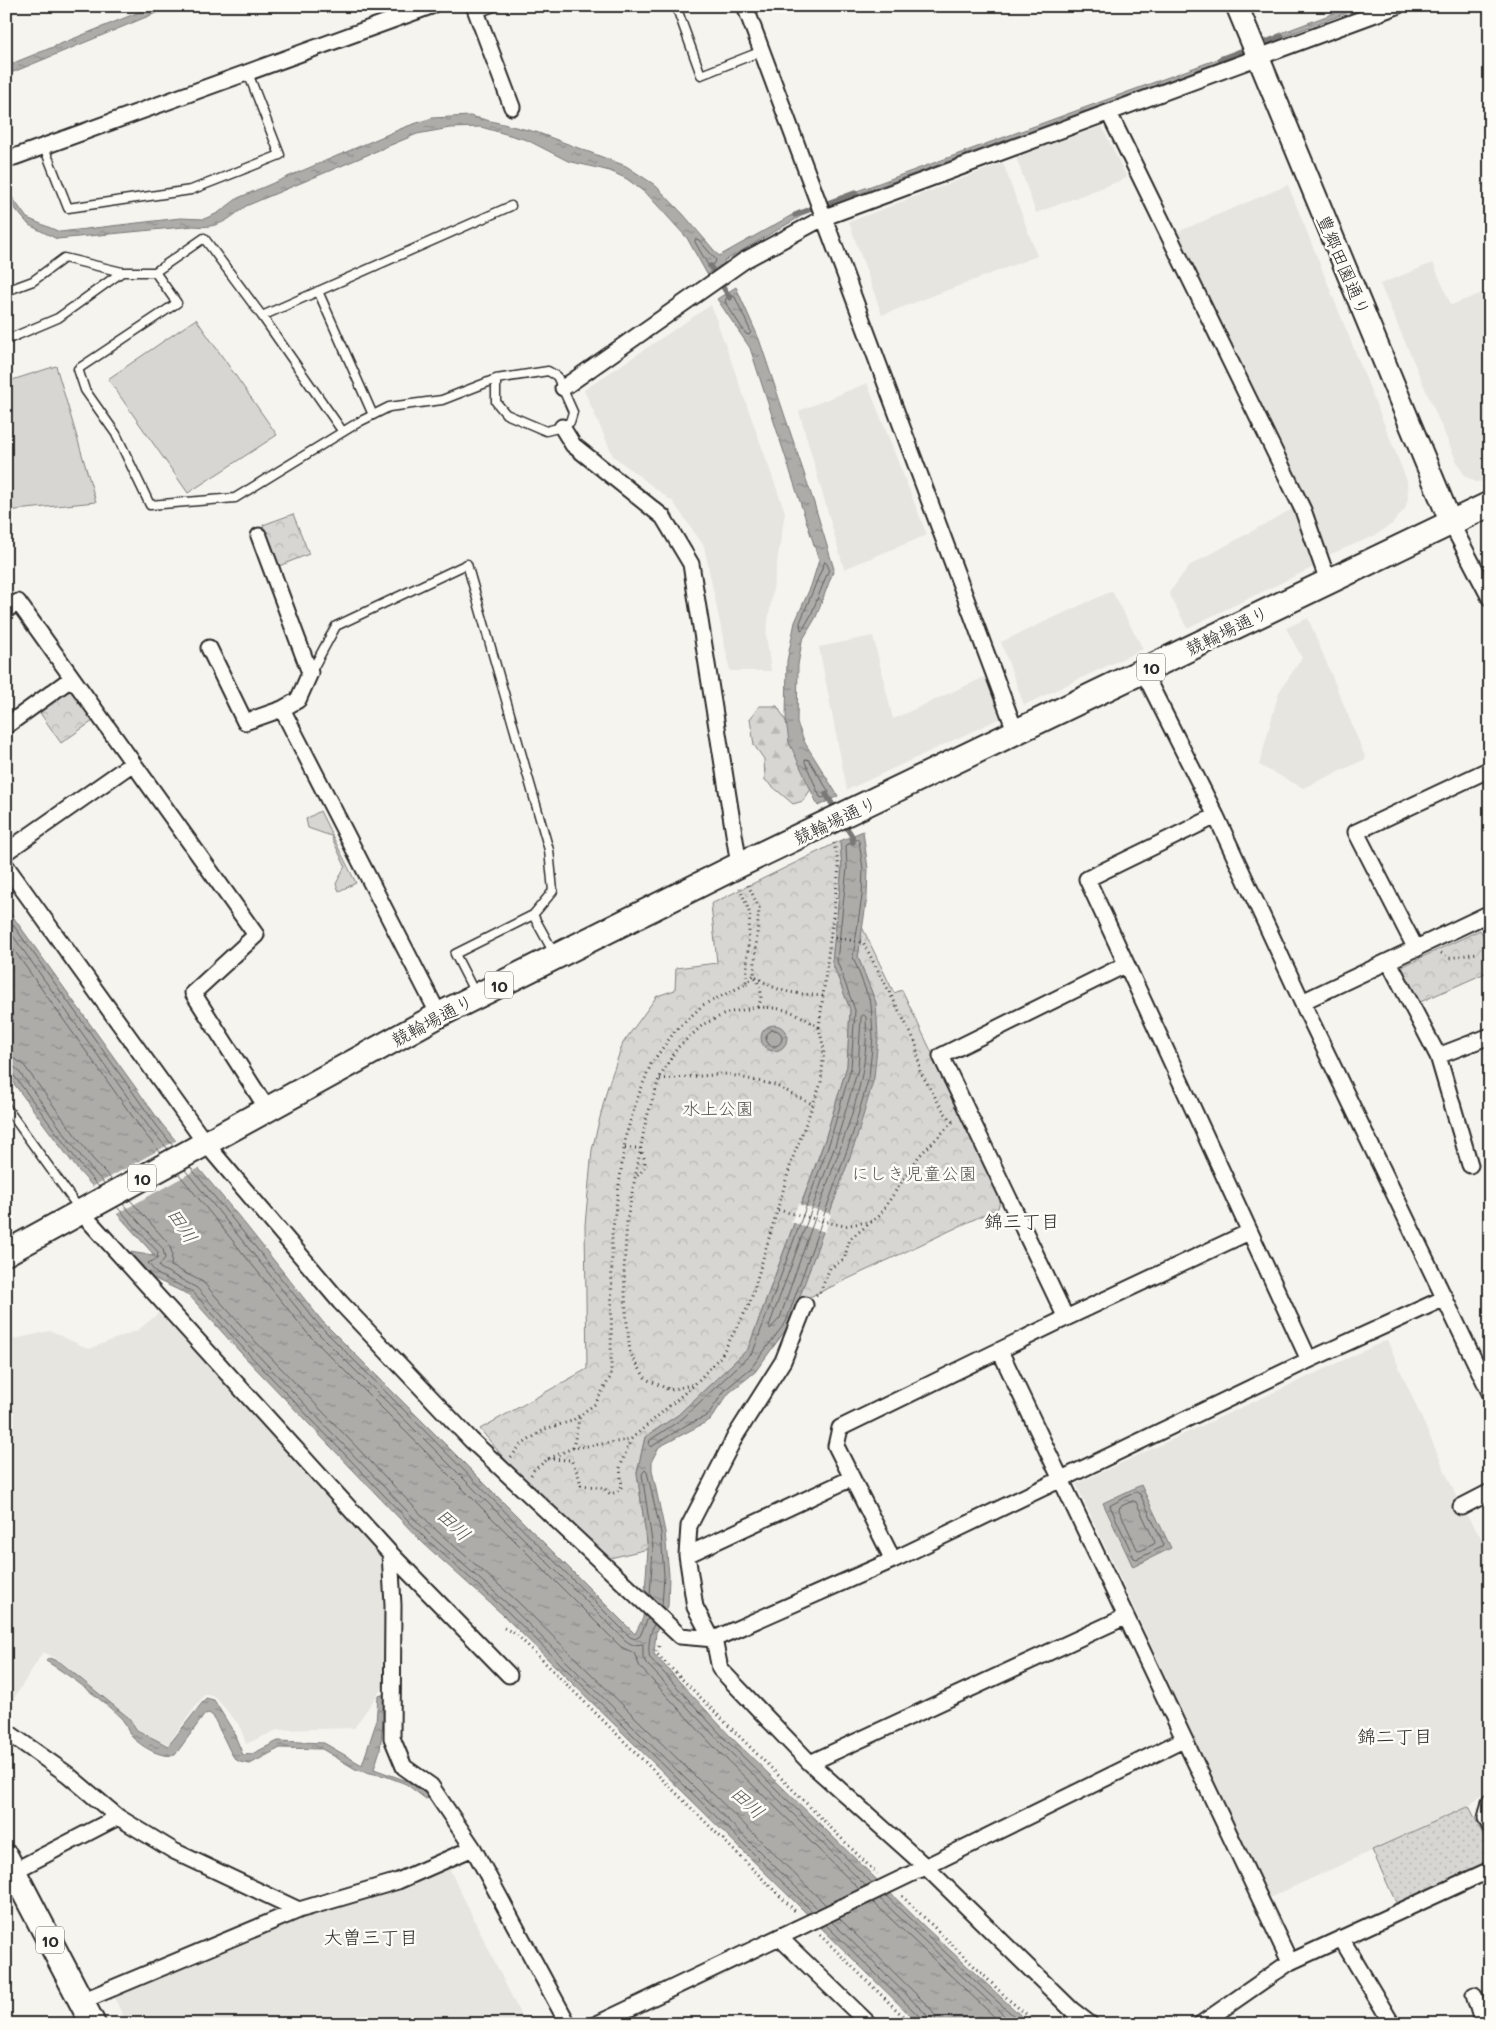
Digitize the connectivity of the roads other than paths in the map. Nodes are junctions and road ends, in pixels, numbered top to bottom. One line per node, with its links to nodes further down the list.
1 (431, 6): 10 (street)
2 (496, 6): 7 (lane)
3 (676, 6): 8 (lane)
4 (745, 6): 8 (street)
5 (1237, 6): 9 (street, 豊郷田園通り)
6 (1397, 6): 9 (street)
7 (475, 10): 11 (street)
8 (762, 51): 16 (street)
9 (1258, 58): 12 (street); 29 (street, 豊郷田園通り)
10 (248, 73): 13 (street); 13 (lane)
11 (512, 107)
12 (1109, 113): 16 (street); 31 (street)
13 (44, 147): 14 (street)
14 (6, 160)
15 (511, 206): 20 (lane)
16 (825, 217): 24 (street); 40 (street)
17 (122, 272): 18 (lane); 19 (lane); 22 (lane)
18 (155, 272): 21 (lane); 27 (lane)
19 (6, 291)
20 (318, 291): 21 (lane); 25 (lane)
21 (262, 316): 27 (lane)
22 (6, 340)
23 (496, 379): 24 (lane); 25 (lane); 26 (lane)
24 (563, 388): 26 (lane)
25 (373, 415): 27 (lane)
26 (562, 427): 46 (street)
27 (343, 432)
28 (1490, 504): 29 (main road, 競輪場通り / 10)
29 (1451, 523): 31 (main road, 競輪場通り / 10); 32 (street)
30 (259, 536): 36 (street)
31 (1328, 581): 35 (main road, 競輪場通り / 10)
32 (1490, 598)
33 (6, 610): 37 (street)
34 (209, 648): 38 (street)
35 (1143, 671): 40 (main road, 競輪場通り / 10); 43 (street)
36 (310, 674): 38 (street); 48 (lane)
37 (72, 678): 39 (street); 41 (street)
38 (282, 709): 55 (street)
39 (6, 726)
40 (1016, 733): 46 (main road, 競輪場通り / 10)
41 (133, 763): 44 (street); 59 (street)
42 (1490, 769): 49 (street)
43 (1216, 816): 52 (street); 54 (street)
44 (6, 852)
45 (6, 866): 60 (street)
46 (742, 879): 50 (main road, 競輪場通り / 10)
47 (1490, 913): 49 (street)
48 (533, 915): 50 (lane); 53 (lane)
49 (1416, 949): 51 (street)
50 (556, 957): 53 (main road, 競輪場通り / 10)
51 (1389, 962): 54 (street); 57 (street)
52 (1125, 964): 63 (street); 67 (street)
53 (477, 997): 55 (main road, 競輪場通り / 10)
54 (1302, 1002): 65 (street)
55 (439, 1015): 59 (main road, 競輪場通り / 10)
56 (1490, 1036): 57 (street)
57 (1438, 1056): 61 (street)
58 (6, 1107): 62 (lane)
59 (268, 1110): 60 (main road, 競輪場通り / 10)
60 (198, 1148): 62 (main road, 10); 79 (street)
61 (1470, 1165)
62 (88, 1208): 64 (main road, 10); 75 (street)
63 (1249, 1232): 67 (street); 69 (street)
64 (6, 1253)
65 (1446, 1298): 69 (street); 70 (street)
66 (805, 1306): 76 (street)
67 (1066, 1318): 68 (street)
68 (1000, 1351): 71 (street); 72 (street)
69 (1309, 1360): 72 (street)
70 (1490, 1393)
71 (852, 1478): 76 (street); 77 (street)
72 (1061, 1480): 77 (street); 78 (street)
73 (1490, 1492): 74 (street)
74 (1461, 1507)
75 (390, 1553): 80 (street); 87 (street)
76 (687, 1555): 79 (street)
77 (893, 1560): 79 (street)
78 (1125, 1617): 82 (street); 83 (street)
79 (713, 1639): 83 (street)
80 (509, 1675)
81 (6, 1730): 85 (street)
82 (1183, 1740): 89 (street); 94 (street)
83 (810, 1763): 89 (street)
84 (1490, 1802): 86 (street)
85 (118, 1817): 88 (street); 91 (street)
86 (1490, 1826)
87 (473, 1848): 91 (street); 98 (street)
88 (10, 1864): 96 (main road, 10)
89 (920, 1870): 92 (street, bridge); 101 (street)
90 (1490, 1870): 93 (street)
91 (299, 1910): 96 (street)
92 (779, 1937): 99 (street); 100 (street)
93 (1341, 1938): 94 (street); 103 (street)
94 (1290, 1962): 102 (street)
95 (1474, 1995): 104 (street)
96 (82, 2001): 97 (main road, 10)
97 (93, 2024)
98 (568, 2024)
99 (597, 2024)
100 (869, 2024)
101 (1090, 2024)
102 (1201, 2024)
103 (1392, 2024)
104 (1483, 2024)

